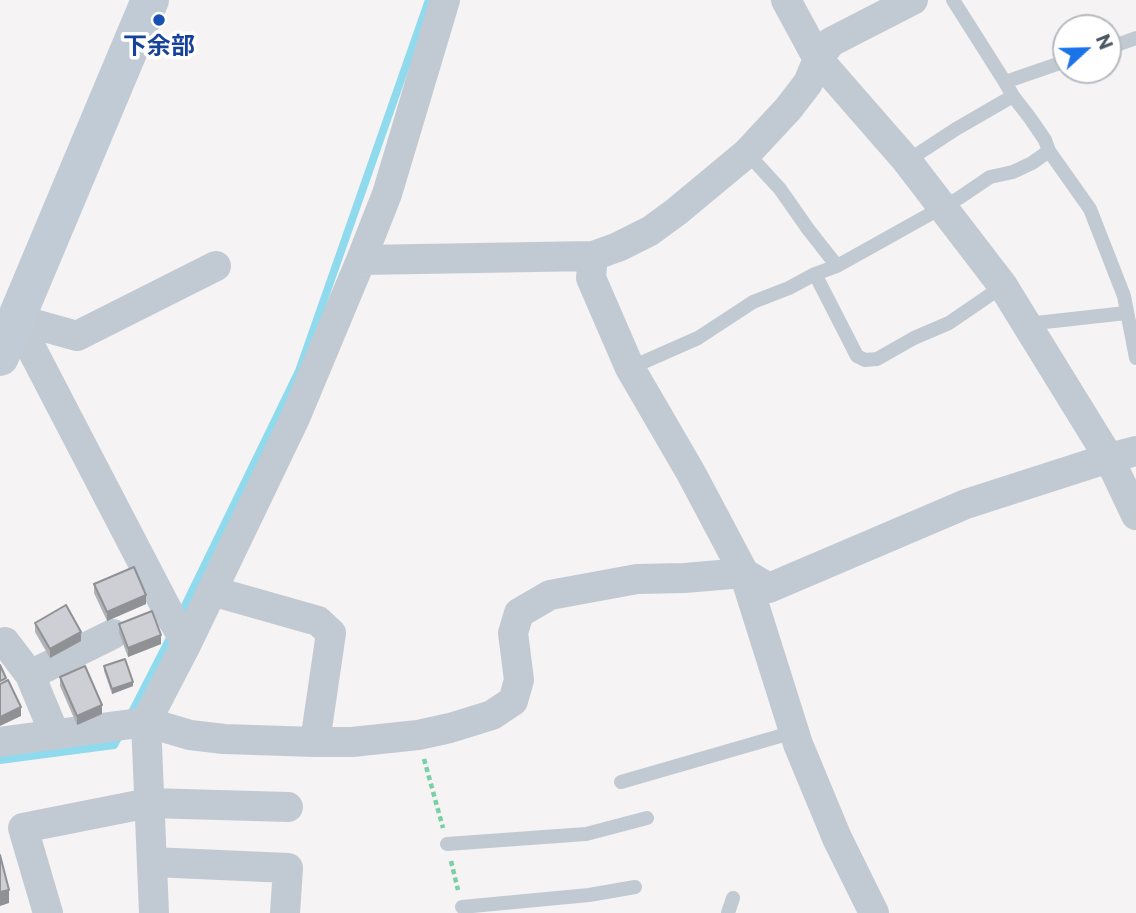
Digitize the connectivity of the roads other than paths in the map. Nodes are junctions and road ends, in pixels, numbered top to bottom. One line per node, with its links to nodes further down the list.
1 (150, 0): 21 (street)
2 (445, 0): 15 (street)
3 (786, 0): 6 (street)
4 (913, 0): 6 (street)
5 (953, 0): 8 (lane)
6 (818, 59): 11 (street); 12 (street)
7 (1052, 66): 8 (lane)
8 (1005, 82): 9 (lane)
9 (1013, 96): 10 (lane); 12 (lane)
10 (1049, 151): 13 (lane); 20 (lane)
11 (747, 153): 14 (street); 17 (lane)
12 (907, 162): 13 (street)
13 (942, 206): 17 (lane); 19 (street)
14 (593, 256): 15 (street); 25 (street)
15 (361, 260): 29 (street)
16 (216, 266): 21 (street)
17 (837, 266): 18 (lane)
18 (815, 274): 19 (lane); 25 (lane)
19 (1003, 286): 22 (street)
20 (1126, 313): 22 (lane); 24 (lane)
21 (16, 320): 23 (street); 30 (street)
22 (1027, 324): 26 (street)
23 (0, 357)
24 (1136, 358)
25 (630, 368): 28 (street)
26 (1123, 454): 27 (street); 28 (street)
27 (1136, 515)
28 (744, 573): 35 (street); 38 (street)
29 (212, 591): 30 (street); 38 (street)
30 (179, 631): 34 (street)
31 (113, 635): 33 (street)
32 (5, 642): 33 (street)
33 (30, 675): 36 (street)
34 (146, 722): 36 (street); 38 (street); 40 (street)
35 (794, 732): 39 (lane); 52 (street)
36 (55, 735): 37 (street)
37 (0, 742)
38 (315, 742)
39 (621, 782)
40 (149, 803): 41 (street); 44 (street); 48 (street)
41 (288, 807)
42 (647, 818): 43 (lane)
43 (447, 844)
44 (152, 862): 49 (street); 50 (street)
45 (635, 887): 47 (lane)
46 (733, 898): 51 (lane)
47 (462, 907)
48 (48, 913)
49 (154, 913)
50 (285, 913)
51 (729, 913)
52 (874, 913)

